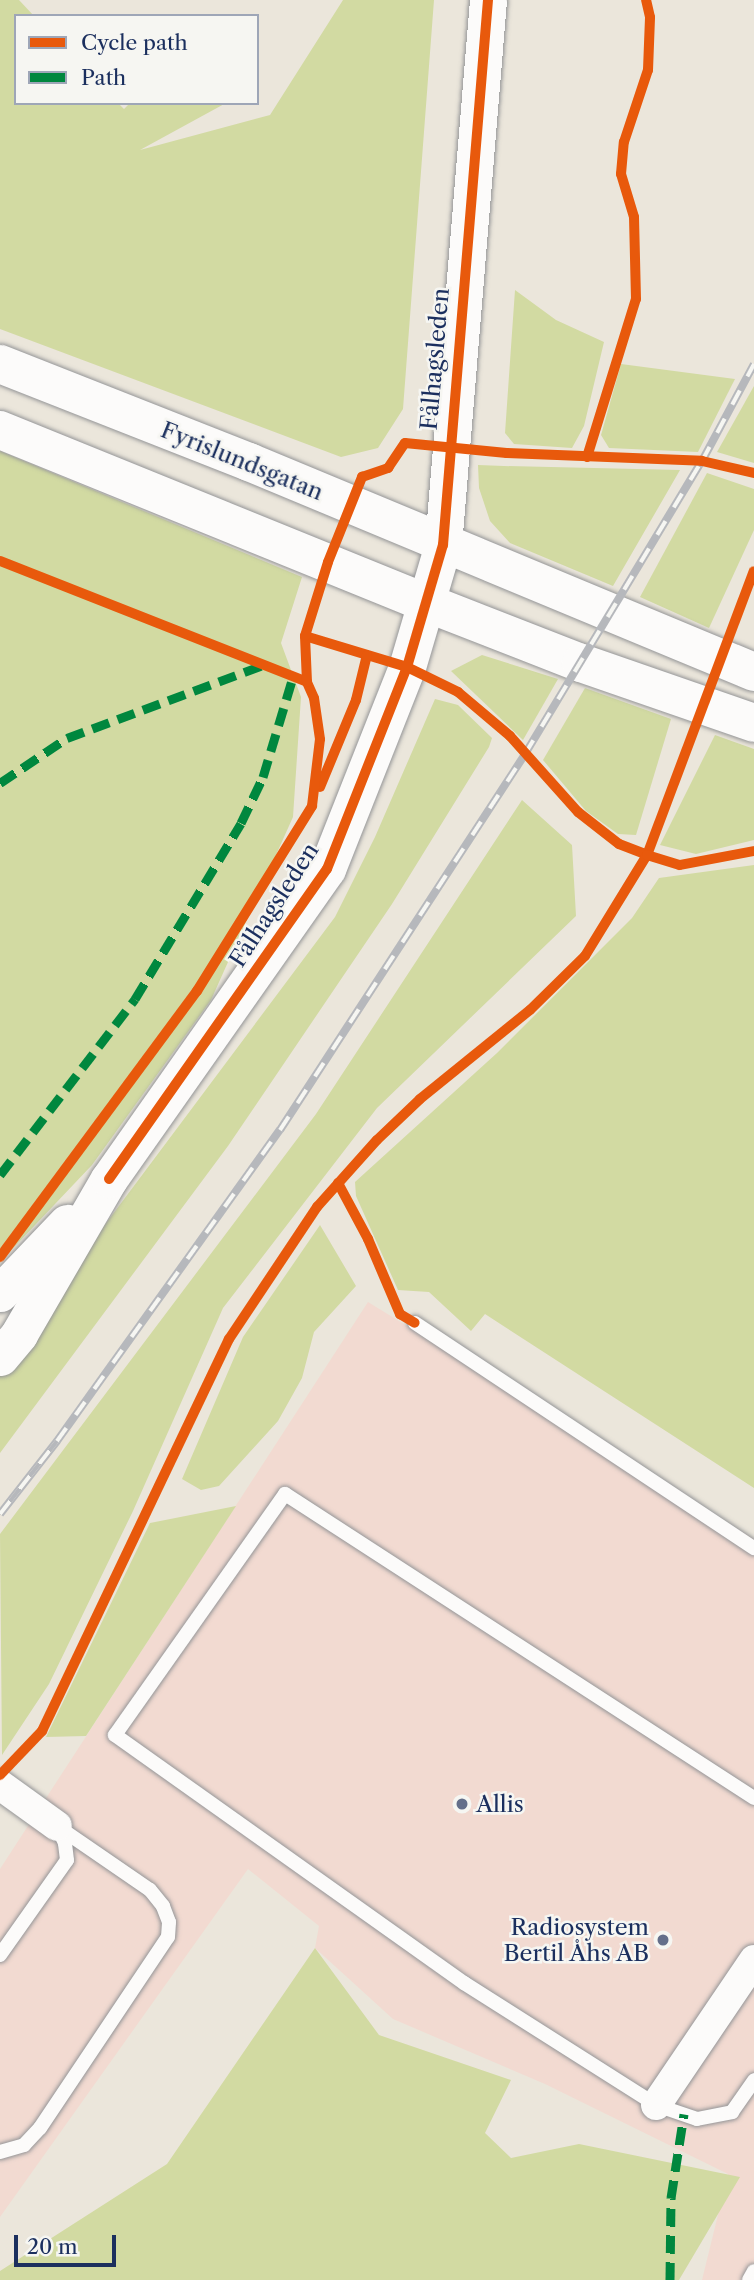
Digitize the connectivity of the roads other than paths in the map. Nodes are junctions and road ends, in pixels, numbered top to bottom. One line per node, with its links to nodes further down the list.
1 (488, 0): 4 (street, Fålhagsleden)
2 (0, 364): 4 (main road, Fyrislundsgatan)
3 (0, 430): 5 (main road)
4 (443, 545): 5 (street, Fålhagsleden); 6 (main road, Fyrislundsgatan)
5 (427, 603): 7 (main road); 8 (street, Fålhagsleden)
6 (754, 672)
7 (754, 723)
8 (109, 1179): 9 (street, Fålhagsleden); 11 (street, Fålhagsleden)
9 (0, 1293)
10 (415, 1323): 12 (lane)
11 (0, 1357)
12 (754, 1548)
13 (0, 1786): 15 (street)
14 (754, 1798): 19 (lane)
15 (57, 1826): 16 (lane); 20 (lane)
16 (0, 1955)
17 (754, 1960): 19 (street)
18 (754, 2080): 19 (lane)
19 (656, 2105)
20 (0, 2152)
21 (754, 2271): 22 (lane)
22 (749, 2280)

